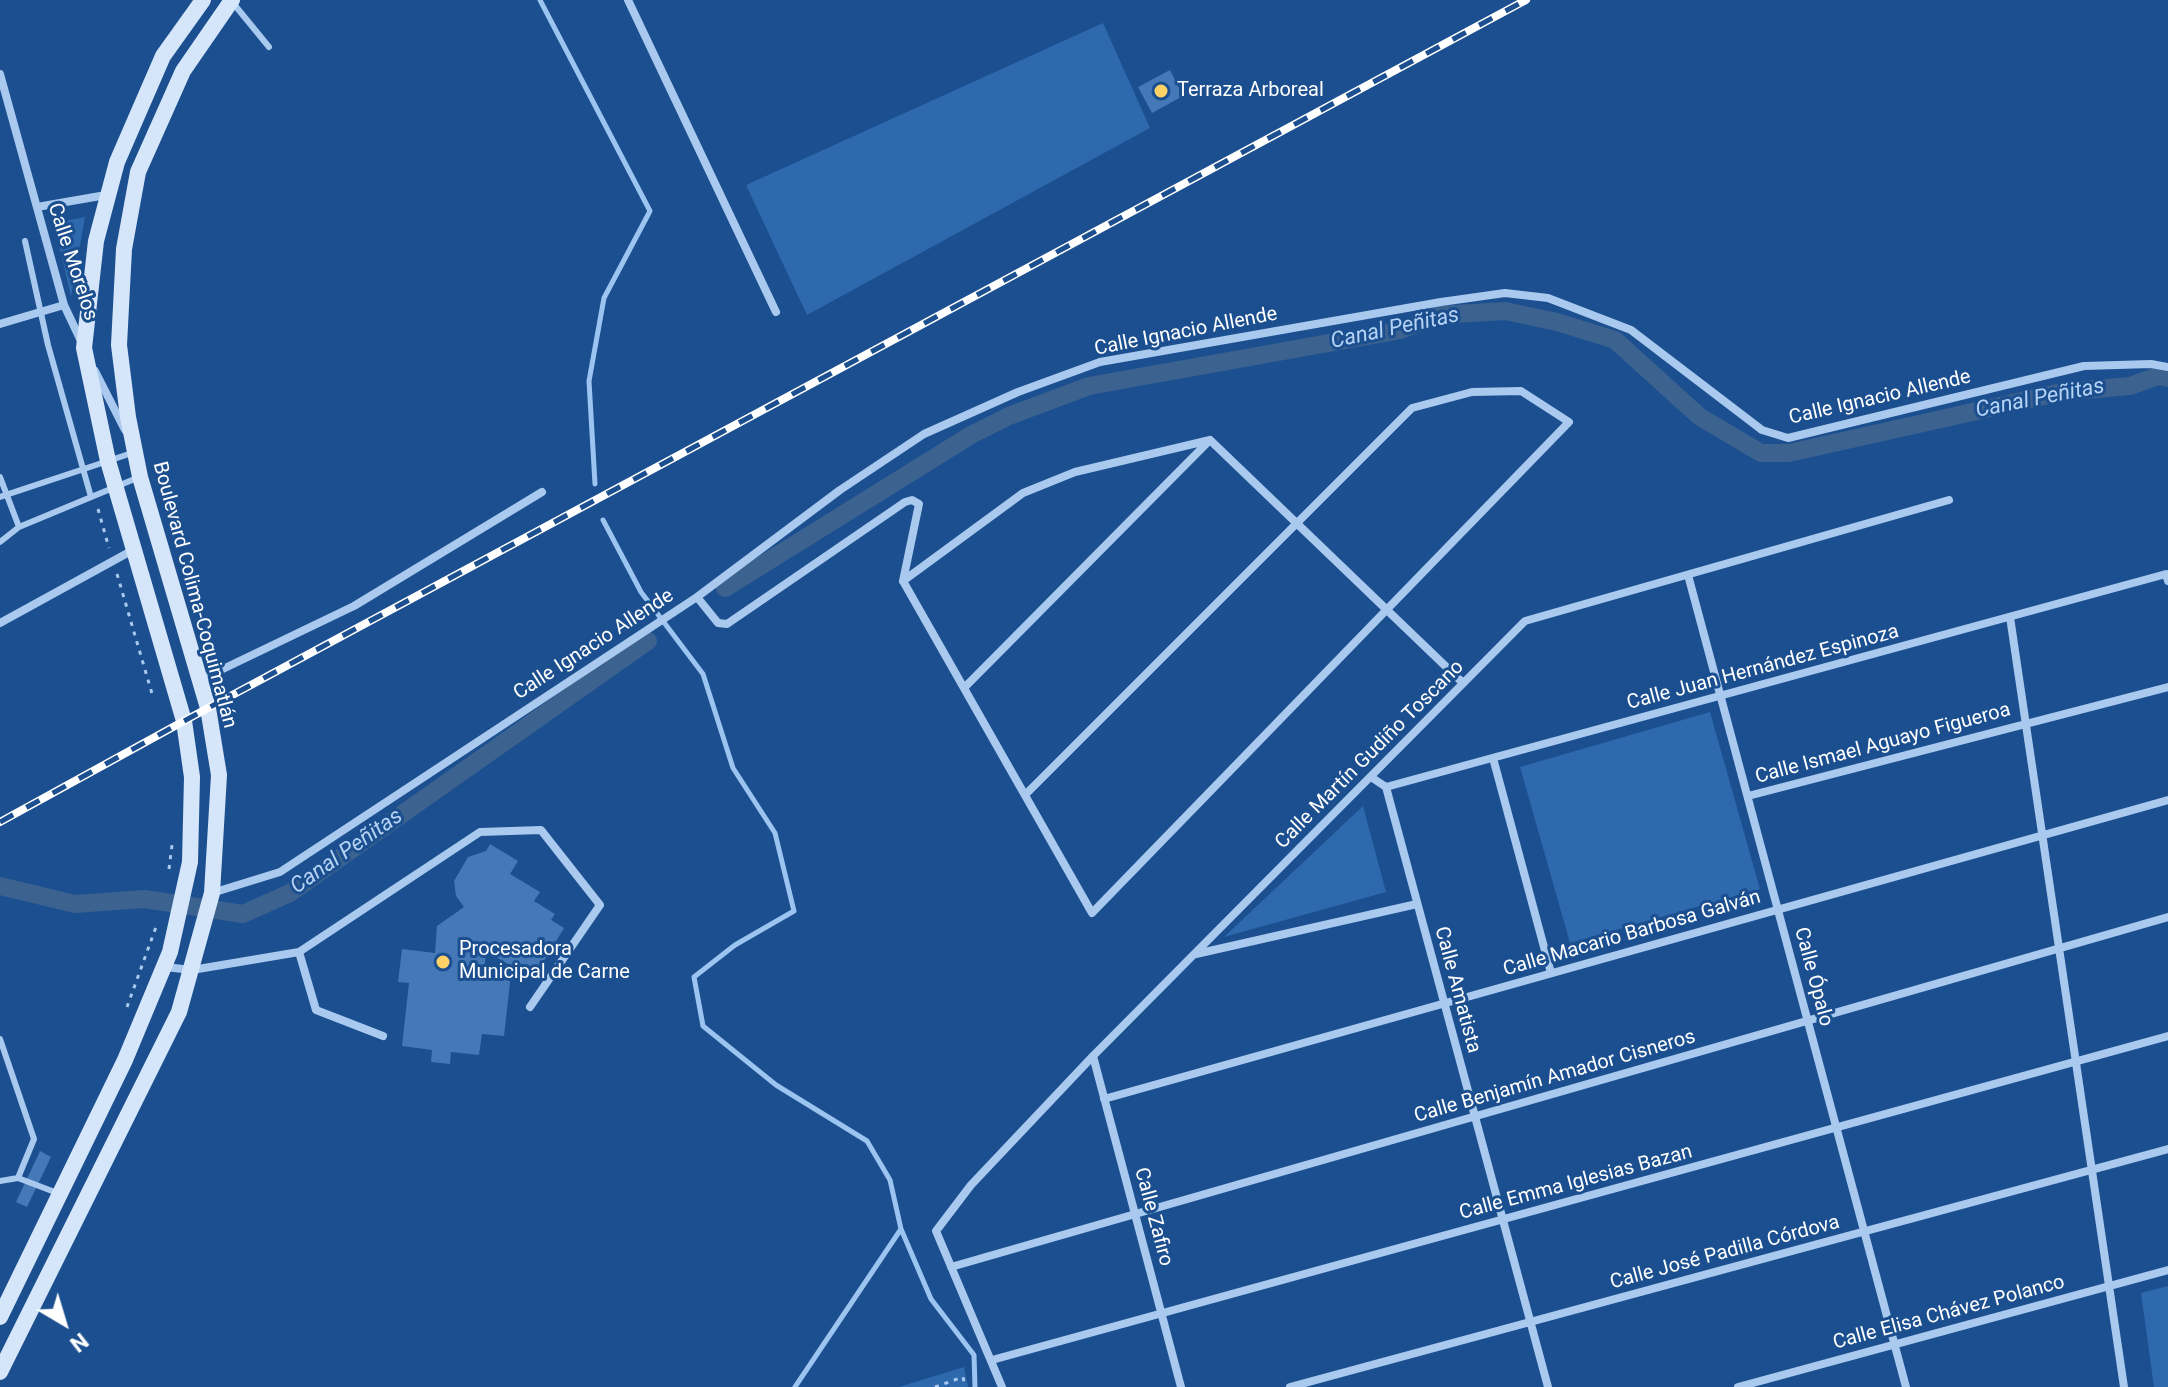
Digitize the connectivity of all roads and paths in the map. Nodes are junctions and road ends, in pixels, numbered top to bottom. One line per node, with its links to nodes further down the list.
1 (203, 0): 6 (main road)
2 (232, 0): 4 (lane); 16 (main road, Boulevard Colima-Coquimatlán)
3 (628, 0): 11 (street)
4 (269, 47)
5 (0, 74): 7 (street, Calle Morelos)
6 (106, 195): 7 (street); 13 (main road)
7 (37, 207): 9 (street, Calle Morelos)
8 (25, 241): 10 (lane)
9 (64, 305): 10 (street); 13 (street, Calle Morelos)
10 (40, 312): 12 (street); 18 (lane)
11 (776, 312)
12 (0, 324)
13 (84, 348): 16 (street, Calle Morelos); 17 (main road)
14 (2168, 367): 35 (street, Calle Ignacio Allende)
15 (1210, 440): 27 (street); 34 (street); 42 (street)
16 (135, 452): 17 (lane); 20 (main road, Boulevard Colima-Coquimatlán)
17 (108, 461): 18 (lane); 21 (main road)
18 (82, 470): 23 (lane); 24 (lane)
19 (0, 477): 23 (lane)
20 (140, 477): 21 (lane); 39 (main road, Boulevard Colima-Coquimatlán)
21 (116, 487): 24 (lane); 30 (main road)
22 (542, 492): 39 (street)
23 (4, 496): 28 (lane)
24 (91, 497): 28 (lane)
25 (1949, 500): 32 (street, Calle Martín Gudiño Toscano)
26 (98, 509): 31 (path)
27 (1297, 523): 36 (street); 36 (street); 49 (street)
28 (19, 527): 29 (lane)
29 (0, 542)
30 (133, 550): 31 (street); 63 (main road)
31 (113, 561): 38 (street); 44 (path)
32 (1688, 575): 40 (street, Calle Martín Gudiño Toscano); 43 (street, Calle Ópalo)
33 (2167, 578): 37 (street, Calle Juan Hernández Espinoza)
34 (903, 581): 35 (street); 42 (street)
35 (697, 597): 55 (street, Calle Ignacio Allende)
36 (1387, 610): 40 (street); 49 (street)
37 (2010, 617): 43 (street, Calle Juan Hernández Espinoza); 45 (street)
38 (0, 623)
39 (200, 680): 55 (main road, Boulevard Colima-Coquimatlán)
40 (1463, 683): 47 (street, Calle Martín Gudiño Toscano)
41 (2168, 687): 45 (street, Calle Ismael Aguayo Figueroa)
42 (964, 688): 49 (street)
43 (1721, 696): 46 (street, Calle Juan Hernández Espinoza); 50 (street, Calle Ópalo)
44 (153, 697)
45 (2026, 724): 50 (street, Calle Ismael Aguayo Figueroa); 53 (street)
46 (1493, 758): 48 (street, Calle Juan Hernández Espinoza); 65 (street)
47 (1371, 777): 48 (street); 62 (street, Calle Martín Gudiño Toscano)
48 (1386, 787): 56 (street, Calle Amatista)
49 (1025, 795)
50 (1748, 796): 57 (street, Calle Ópalo)
51 (2168, 800): 53 (street, Calle Macario Barbosa Galván)
52 (173, 835): 54 (path)
53 (2042, 836): 57 (street, Calle Macario Barbosa Galván); 60 (street)
54 (169, 875)
55 (211, 897): 64 (main road, Boulevard Colima-Coquimatlán)
56 (1417, 904): 62 (street); 66 (street, Calle Amatista)
57 (1778, 910): 65 (street, Calle Macario Barbosa Galván); 69 (street, Calle Ópalo)
58 (2168, 917): 60 (street, Calle Benjamín Amador Cisneros)
59 (157, 926): 68 (path)
60 (2059, 948): 69 (street, Calle Benjamín Amador Cisneros); 75 (street)
61 (299, 952): 64 (street); 67 (street); 70 (street)
62 (1194, 954): 74 (street, Calle Martín Gudiño Toscano)
63 (164, 967): 64 (street); 83 (main road)
64 (192, 970): 87 (main road, Boulevard Colima-Coquimatlán)
65 (1551, 973): 66 (street, Calle Macario Barbosa Galván)
66 (1444, 1003): 76 (street, Calle Macario Barbosa Galván); 77 (street, Calle Amatista)
67 (530, 1007)
68 (126, 1009)
69 (1808, 1020): 77 (street, Calle Benjamín Amador Cisneros); 78 (street, Calle Ópalo)
70 (383, 1036)
71 (2168, 1036): 75 (street, Calle Emma Iglesias Bazan)
72 (0, 1039): 73 (lane)
73 (2, 1051): 81 (lane)
74 (1093, 1056): 76 (street, Calle Zafiro); 89 (street, Calle Martín Gudiño Toscano)
75 (2076, 1062): 78 (street, Calle Emma Iglesias Bazan); 80 (street)
76 (1104, 1099): 84 (street, Calle Zafiro)
77 (1475, 1117): 84 (street, Calle Benjamín Amador Cisneros); 86 (street, Calle Amatista)
78 (1837, 1128): 86 (street, Calle Emma Iglesias Bazan); 88 (street, Calle Ópalo)
79 (2168, 1149): 80 (street, Calle José Padilla Córdova)
80 (2092, 1170): 88 (street, Calle José Padilla Córdova); 91 (street)
81 (18, 1178): 82 (lane); 83 (lane)
82 (0, 1181)
83 (60, 1194): 85 (main road)
84 (1136, 1214): 89 (street, Calle Benjamín Amador Cisneros); 92 (street, Calle Zafiro)
85 (49, 1217): 87 (main road); 93 (main road)
86 (1502, 1219): 92 (street, Calle Emma Iglesias Bazan); 94 (street, Calle Amatista)
87 (72, 1228): 97 (main road, Boulevard Colima-Coquimatlán)
88 (1864, 1231): 94 (street, Calle José Padilla Córdova); 95 (street, Calle Ópalo)
89 (951, 1267): 96 (street)
90 (2168, 1270): 91 (street, Calle Elisa Chávez Polanco)
91 (2109, 1286): 95 (street, Calle Elisa Chávez Polanco); 106 (street)
92 (1162, 1313): 96 (street, Calle Emma Iglesias Bazan); 101 (street, Calle Zafiro)
93 (0, 1317)
94 (1530, 1322): 102 (street, Calle José Padilla Córdova); 103 (street, Calle Amatista)
95 (1895, 1345): 104 (street, Calle Elisa Chávez Polanco); 105 (street, Calle Ópalo)
96 (992, 1360): 100 (street)
97 (0, 1372)
98 (935, 1387): 99 (path)
99 (965, 1387)
100 (1002, 1387)
101 (1181, 1387)
102 (1290, 1387)
103 (1548, 1387)
104 (1738, 1387)
105 (1906, 1387)
106 (2124, 1387)

